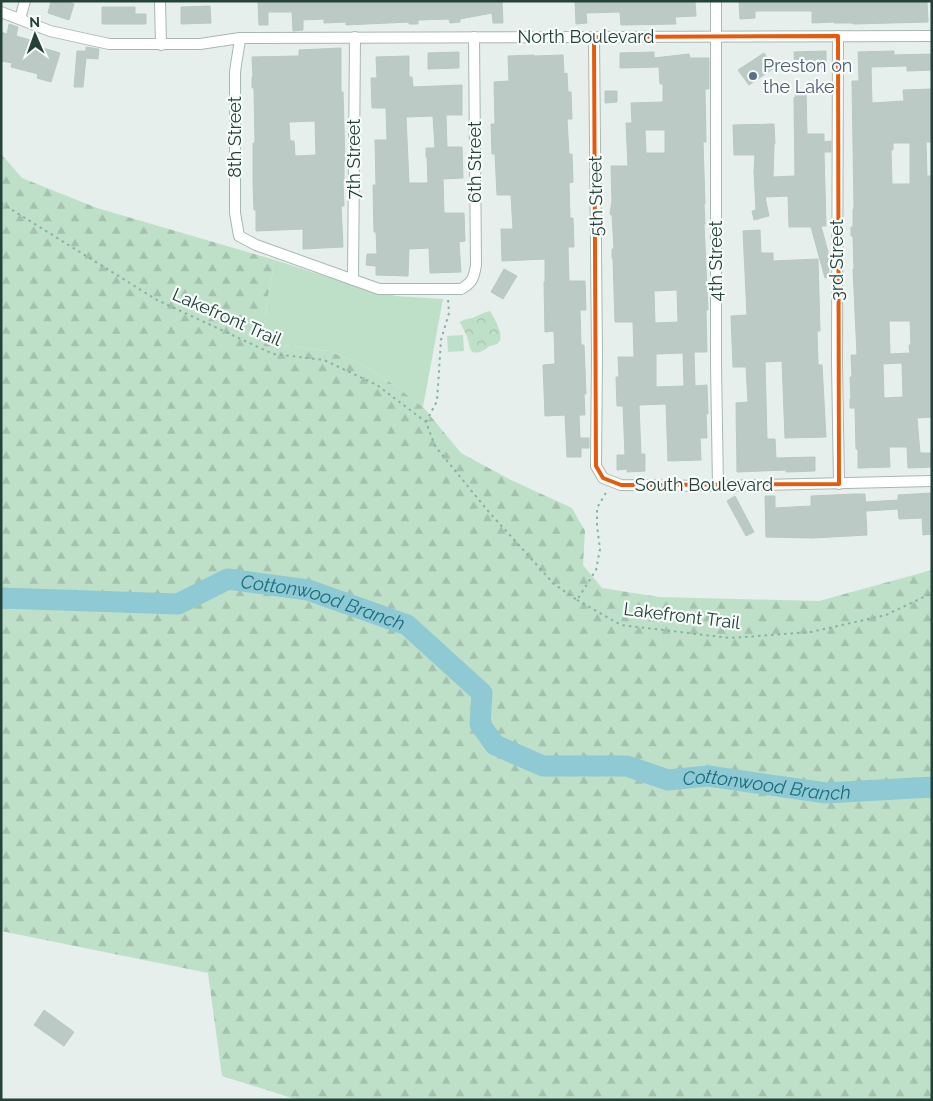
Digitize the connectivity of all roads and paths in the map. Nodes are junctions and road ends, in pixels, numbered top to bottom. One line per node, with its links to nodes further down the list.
1 (25, 1): 5 (street)
2 (160, 1): 13 (street)
3 (716, 1): 6 (street, 4th Street)
4 (1, 12): 5 (street, North Boulevard)
5 (20, 19): 13 (street, North Boulevard)
6 (717, 36): 7 (street, North Boulevard); 11 (street, North Boulevard); 22 (street, 4th Street)
7 (838, 36): 8 (street, North Boulevard); 21 (street, 3rd Street)
8 (932, 36)
9 (355, 37): 10 (street, North Boulevard); 12 (street, North Boulevard); 15 (street, 7th Street)
10 (474, 37): 11 (street, North Boulevard); 16 (street, 6th Street)
11 (594, 37): 17 (street, 5th Street)
12 (240, 38): 13 (street, North Boulevard); 15 (street, 8th Street)
13 (161, 45)
14 (1, 203): 18 (path, Lakefront Trail)
15 (354, 280): 16 (street)
16 (447, 289): 18 (path)
17 (598, 355): 19 (street, South Boulevard)
18 (426, 422): 24 (path, Lakefront Trail)
19 (612, 482): 22 (street, South Boulevard); 24 (path)
20 (932, 482): 21 (street, South Boulevard)
21 (839, 484): 22 (street, South Boulevard)
22 (718, 486)
23 (932, 593): 24 (path, Lakefront Trail)
24 (577, 600)

